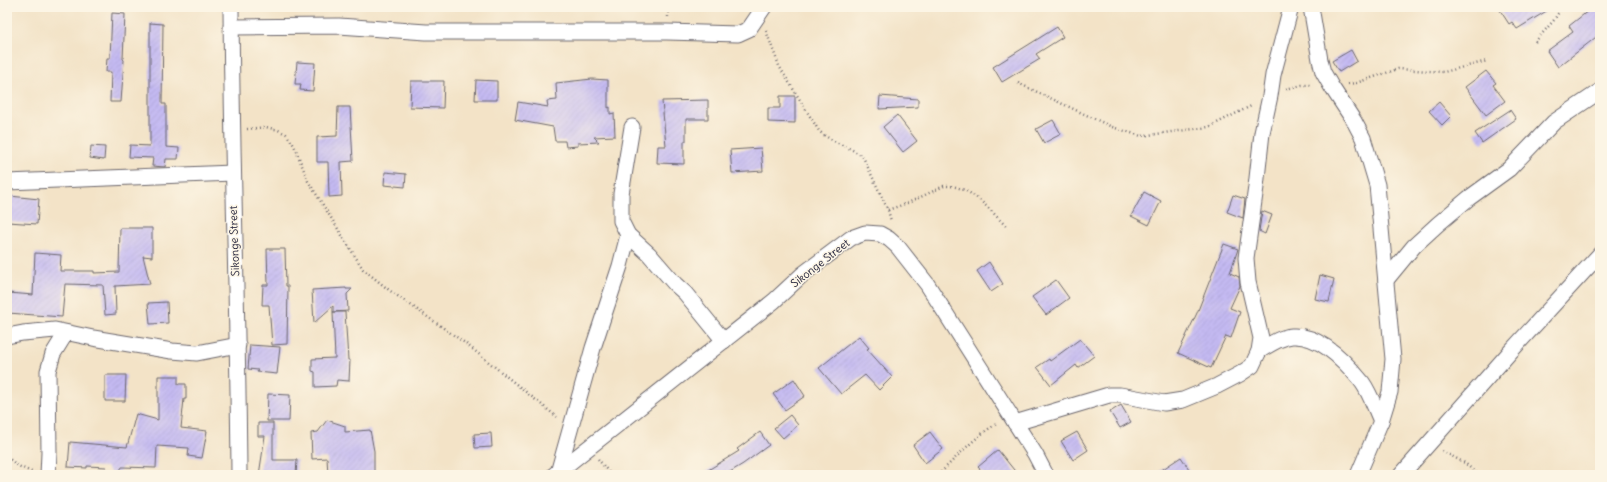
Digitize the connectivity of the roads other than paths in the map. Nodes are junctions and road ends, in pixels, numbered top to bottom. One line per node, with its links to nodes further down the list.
1 (231, 7): 5 (street, Sikonge Street)
2 (1291, 7): 17 (street)
3 (1311, 7): 12 (street)
4 (762, 10): 5 (street)
5 (231, 27): 8 (street, Sikonge Street)
6 (1600, 92): 12 (street)
7 (632, 127): 10 (street)
8 (233, 173): 9 (street); 16 (street, Sikonge Street)
9 (7, 182)
10 (628, 235): 15 (street); 20 (street)
11 (1600, 254): 25 (street)
12 (1386, 280): 19 (street)
13 (66, 333): 14 (street); 16 (street); 21 (street)
14 (7, 336)
15 (724, 341): 18 (street, Sikonge Street); 20 (street, Sikonge Street)
16 (238, 345): 22 (street, Sikonge Street)
17 (1259, 352): 18 (street); 19 (street)
18 (1013, 420): 23 (street, Sikonge Street)
19 (1381, 421): 24 (street)
20 (556, 474)
21 (48, 475)
22 (239, 475)
23 (1046, 475)
24 (1358, 475)
25 (1401, 475)

